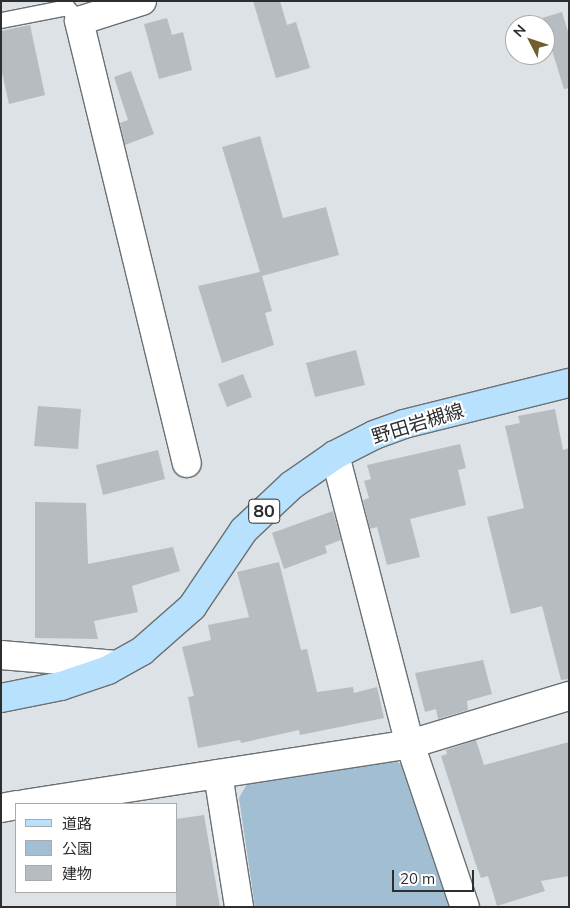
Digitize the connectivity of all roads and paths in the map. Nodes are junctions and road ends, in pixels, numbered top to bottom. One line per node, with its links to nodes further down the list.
1 (142, 1): 3 (street)
2 (1, 20): 3 (lane)
3 (79, 21): 6 (street)
4 (568, 386): 5 (main road, 野田岩槻線 / 80)
5 (335, 455): 8 (main road, 野田岩槻線 / 80); 11 (street)
6 (187, 463)
7 (1, 655): 8 (street)
8 (117, 665): 10 (main road, 野田岩槻線 / 80)
9 (569, 696): 11 (street)
10 (1, 698)
11 (410, 744): 12 (street); 17 (street)
12 (218, 774): 13 (street); 16 (street)
13 (30, 803)
14 (15, 805): 15 (street)
15 (1, 808)
16 (239, 907)
17 (465, 907)

